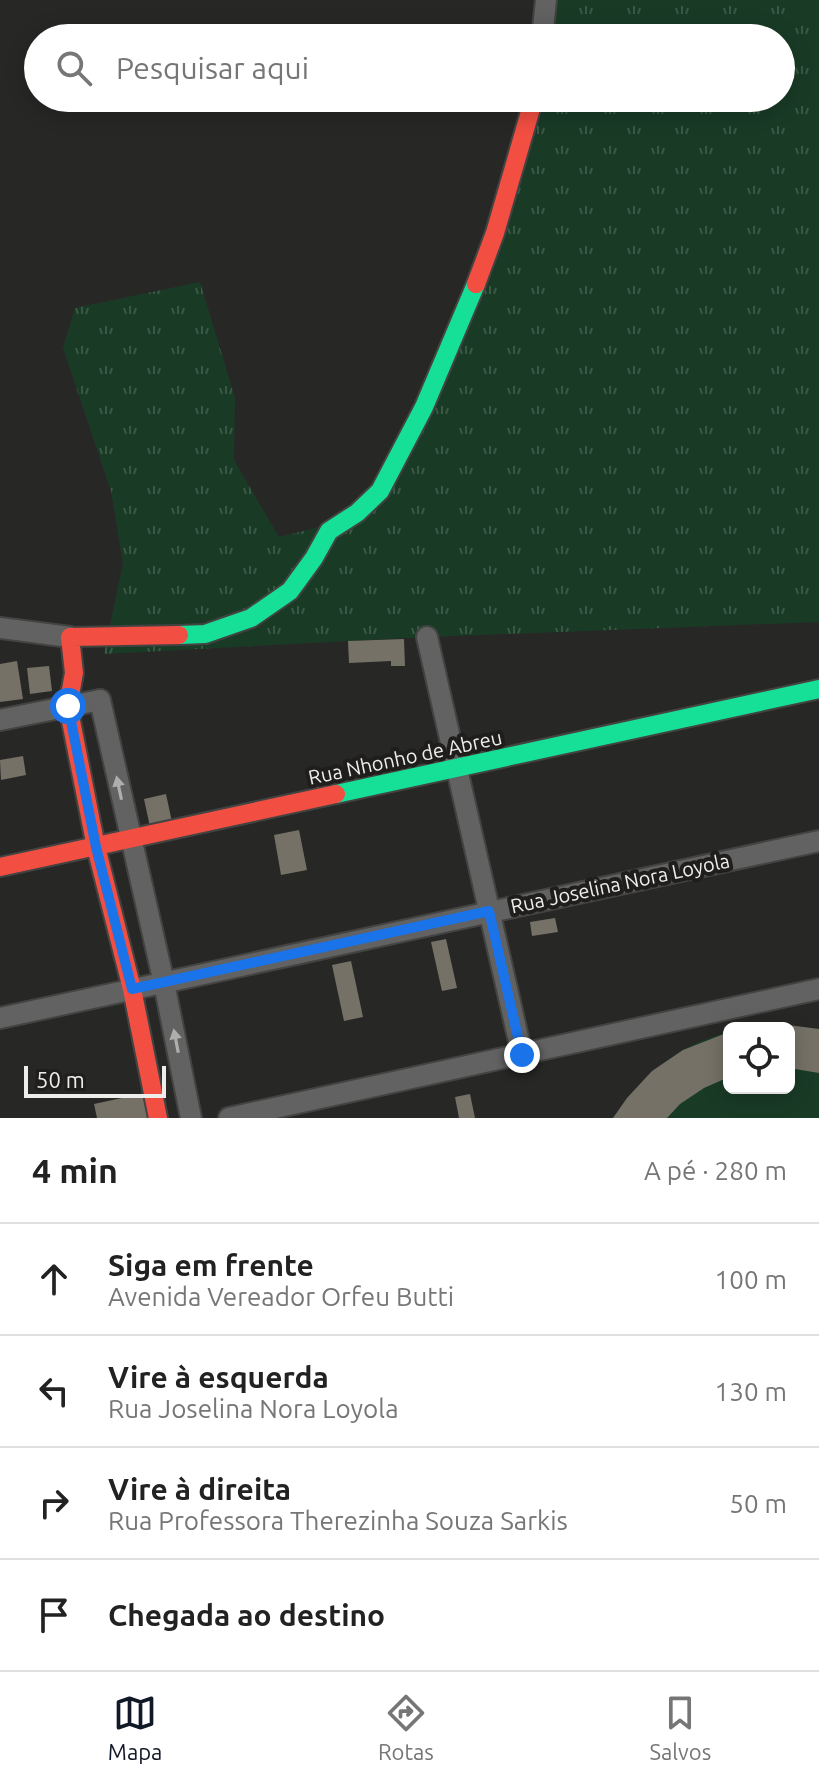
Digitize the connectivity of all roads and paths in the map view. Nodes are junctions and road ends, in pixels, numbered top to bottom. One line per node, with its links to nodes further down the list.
1 (546, 0): 2 (street)
2 (543, 24)
3 (530, 112): 5 (street)
4 (0, 628): 5 (street)
5 (70, 637): 7 (street)
6 (427, 637): 12 (street)
7 (74, 673): 9 (street); 10 (street)
8 (819, 689): 12 (street, Rua Nhonho de Abreu)
9 (100, 700): 10 (street); 13 (street, one-way to 9)
10 (68, 706): 11 (street); 15 (street)
11 (0, 720)
12 (458, 767): 13 (street, Rua Nhonho de Abreu); 17 (street)
13 (131, 840): 15 (street, Rua Nhonho de Abreu); 18 (street)
14 (819, 841): 17 (street, Rua Joselina Nora Loyola)
15 (96, 847): 16 (street, Rua Nhonho de Abreu); 19 (street)
16 (0, 867)
17 (489, 911): 18 (street, Rua Joselina Nora Loyola); 22 (street)
18 (164, 983): 19 (street, Rua Joselina Nora Loyola); 24 (street, one-way to 18)
19 (132, 989): 21 (street, Rua Joselina Nora Loyola); 23 (street)
20 (819, 989): 22 (street)
21 (0, 1018)
22 (522, 1055): 25 (street)
23 (158, 1118)
24 (191, 1118)
25 (229, 1118)

